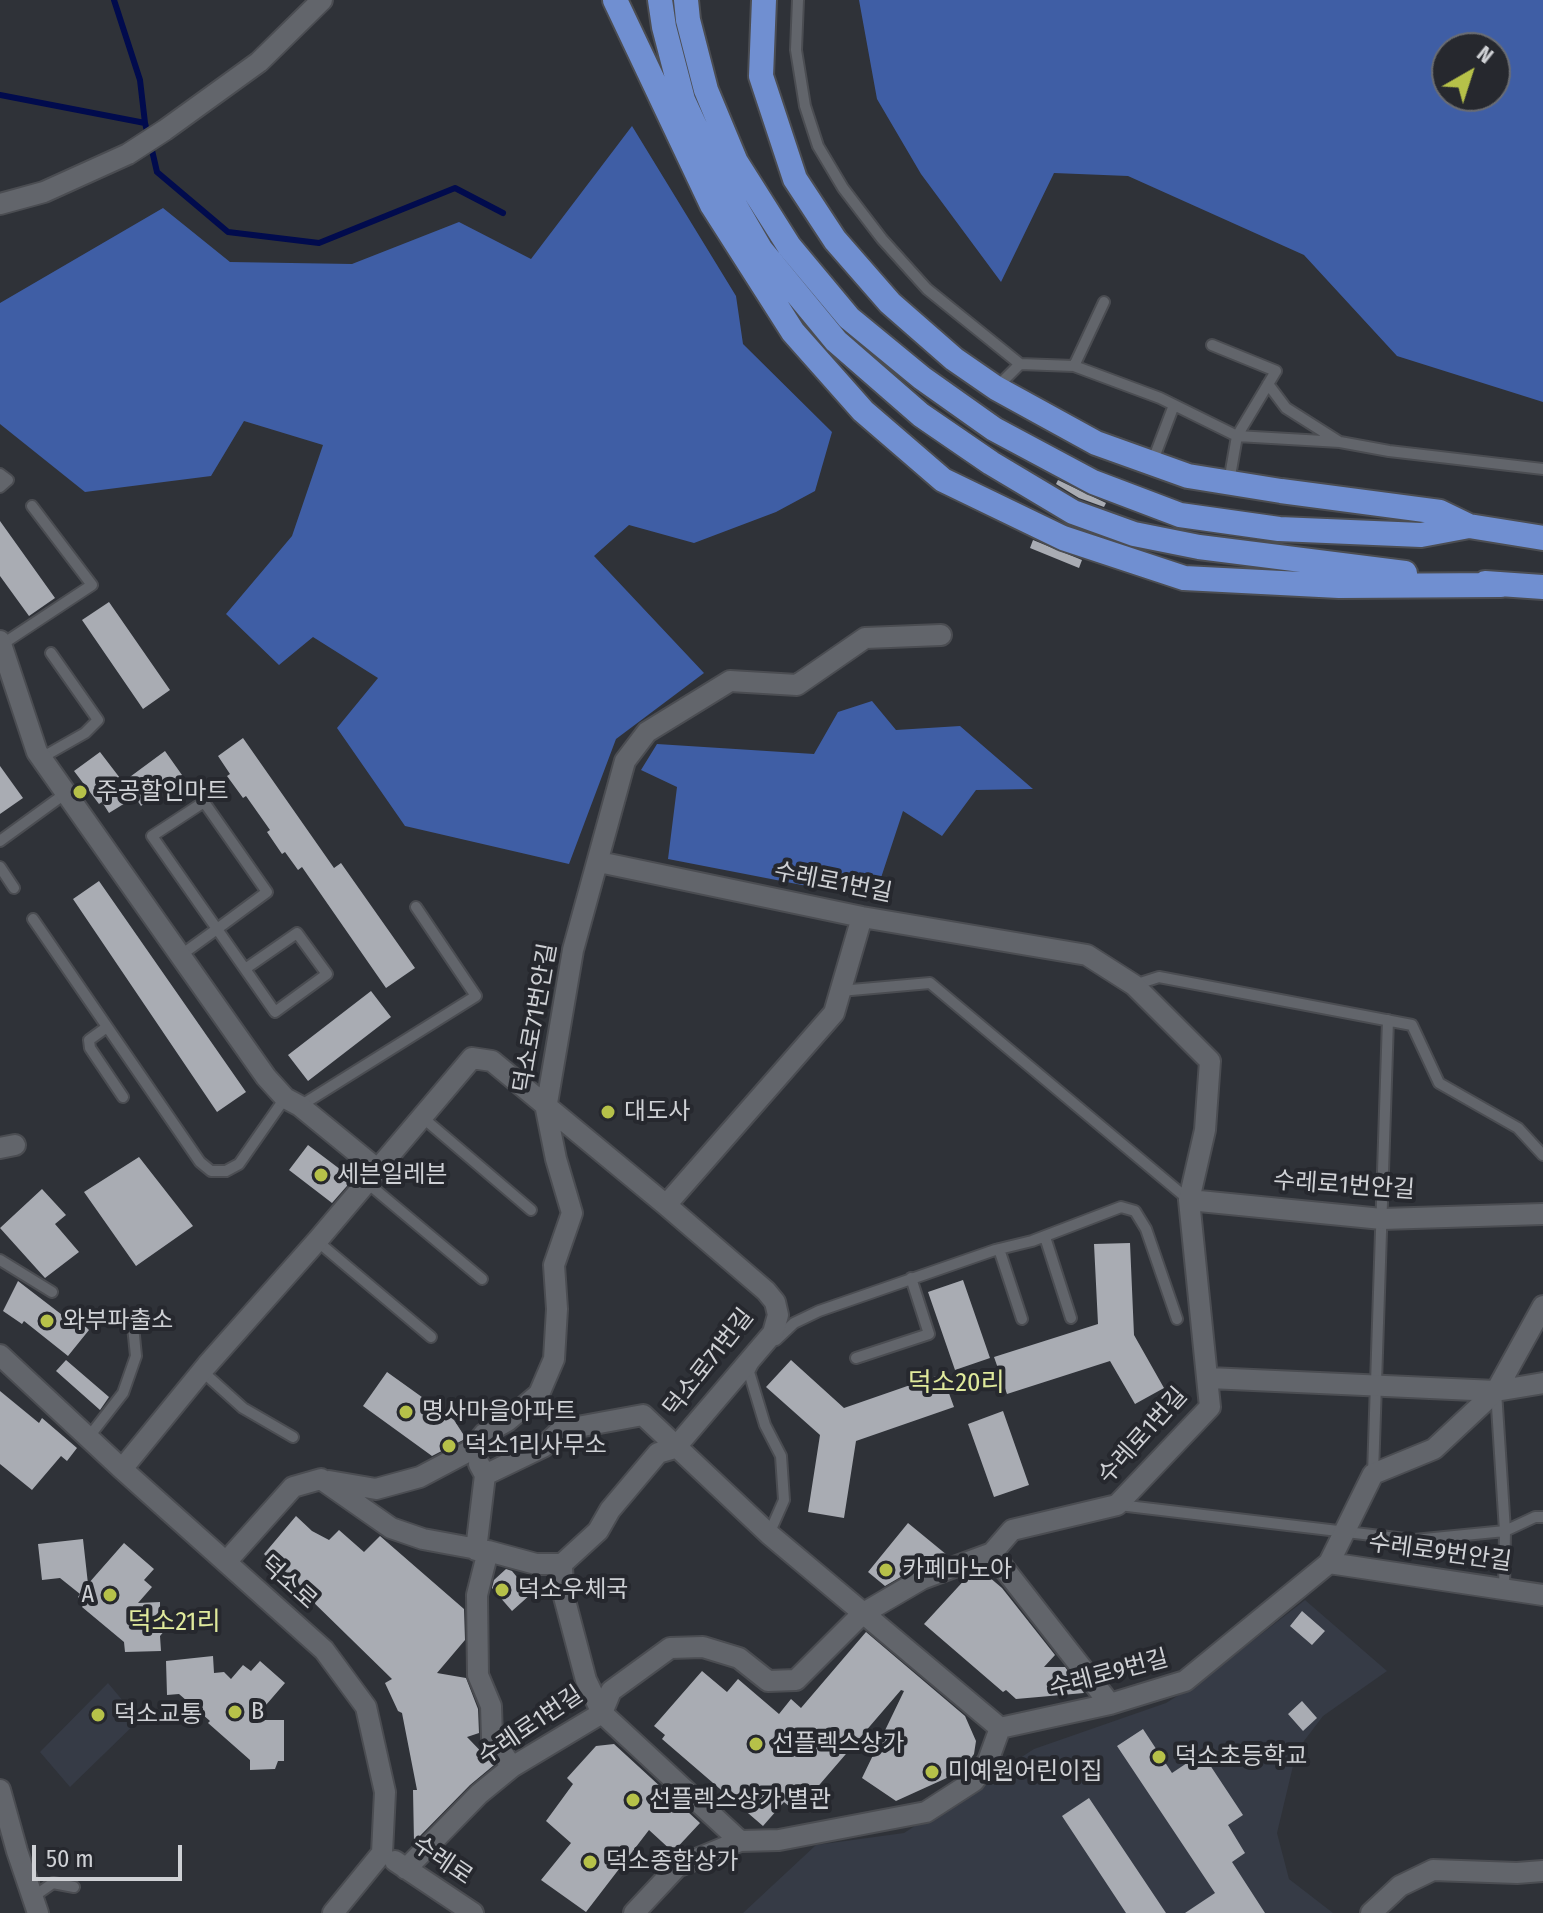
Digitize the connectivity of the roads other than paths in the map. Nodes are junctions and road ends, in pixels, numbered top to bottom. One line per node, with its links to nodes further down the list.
1 (322, 0): 7 (street)
2 (615, 0): 25 (highway)
3 (660, 0): 25 (highway)
4 (686, 0): 23 (highway)
5 (764, 0): 13 (highway)
6 (798, 0): 10 (lane)
7 (0, 204)
8 (1104, 302): 11 (lane)
9 (1212, 345): 12 (lane)
10 (1020, 364): 11 (lane); 13 (lane)
11 (1074, 366): 14 (lane)
12 (1268, 384): 15 (lane); 16 (lane)
13 (996, 388): 17 (highway)
14 (1174, 405): 15 (lane); 17 (lane)
15 (1237, 436): 16 (lane); 20 (lane)
16 (1340, 442): 18 (lane)
17 (1152, 463): 20 (highway)
18 (1543, 469)
19 (0, 474): 21 (lane)
20 (1229, 482): 23 (highway)
21 (0, 487)
22 (32, 506): 28 (lane)
23 (1469, 526): 24 (highway)
24 (1543, 538)
25 (1501, 585): 26 (highway)
26 (1543, 587)
27 (941, 635): 33 (street, 덕소로71번안길)
28 (1, 643): 30 (street)
29 (51, 653): 30 (lane)
30 (41, 758): 31 (street)
31 (66, 793): 32 (lane); 40 (street)
32 (0, 841)
33 (599, 862): 37 (street, 수레로1번길); 48 (street, 덕소로71번안길)
34 (0, 867): 35 (lane)
35 (14, 888)
36 (416, 907): 47 (lane)
37 (862, 917): 42 (street, 수레로1번길); 43 (street)
38 (33, 919): 45 (lane)
39 (217, 929): 39 (lane); 40 (lane); 41 (lane)
40 (181, 955): 47 (street)
41 (245, 969): 41 (lane)
42 (1134, 985): 44 (lane); 52 (street, 수레로1번길)
43 (840, 991): 52 (lane); 53 (street)
44 (1388, 1020): 50 (lane); 56 (lane)
45 (107, 1027): 46 (lane); 47 (lane)
46 (123, 1097)
47 (292, 1102): 51 (street)
48 (546, 1109): 49 (street, 덕소로71번길); 53 (street, 덕소로71번길); 82 (street, 덕소로71번안길)
49 (422, 1117): 51 (street); 54 (lane)
50 (1543, 1155)
51 (371, 1175): 58 (street); 62 (lane)
52 (1189, 1200): 56 (street, 수레로1번안길); 75 (street, 수레로1번길)
53 (666, 1205): 81 (street, 덕소로71번길)
54 (531, 1210)
55 (1543, 1214): 56 (street, 수레로1번안길)
56 (1382, 1219): 77 (lane)
57 (1045, 1237): 59 (lane); 65 (lane); 67 (lane)
58 (317, 1241): 69 (lane); 73 (street)
59 (999, 1249): 61 (lane); 66 (lane)
60 (0, 1260): 63 (lane)
61 (911, 1278): 71 (lane); 91 (lane)
62 (482, 1279)
63 (52, 1292)
64 (1543, 1306): 78 (street)
65 (1071, 1318)
66 (1022, 1319)
67 (1177, 1319)
68 (133, 1326): 80 (lane)
69 (431, 1337)
70 (0, 1355): 74 (street, 덕소로)
71 (856, 1358)
72 (0, 1371): 74 (street)
73 (202, 1371): 79 (lane); 83 (street)
74 (25, 1378): 80 (street, 덕소로)
75 (1209, 1378): 77 (street); 87 (street, 수레로1번길)
76 (1543, 1383): 78 (street)
77 (1375, 1385): 78 (street); 84 (lane)
78 (1496, 1391): 84 (street); 89 (lane)
79 (293, 1437)
80 (88, 1438): 83 (street, 덕소로)
81 (675, 1448): 85 (street); 91 (street); 96 (street, 덕소로71번길)
82 (471, 1450): 85 (street); 86 (street, 덕소로71번안길)
83 (122, 1469): 94 (street, 덕소로)
84 (1373, 1474): 90 (street, 수레로9번길)
85 (485, 1475): 92 (street)
86 (321, 1479): 92 (street); 94 (street)
87 (1117, 1505): 90 (lane); 93 (street, 수레로1번길)
88 (1543, 1517): 89 (lane)
89 (1505, 1531): 90 (lane); 97 (lane)
90 (1345, 1533): 95 (street, 수레로9번길)
91 (769, 1534): 99 (street)
92 (482, 1550): 96 (street); 103 (street)
93 (992, 1553): 99 (street, 수레로1번길); 100 (street)
94 (226, 1562): 106 (street, 덕소로)
95 (1329, 1563): 97 (street, 수레로9번안길); 100 (street, 수레로9번길)
96 (562, 1564): 101 (street)
97 (1504, 1589): 98 (street, 수레로9번안길)
98 (1543, 1595)
99 (862, 1614): 101 (street, 수레로1번길); 102 (street)
100 (1110, 1704): 102 (street, 수레로9번길)
101 (602, 1713): 103 (street, 수레로1번길); 105 (street)
102 (1000, 1728): 105 (street)
103 (512, 1767): 107 (street, 수레로1번길)
104 (0, 1790): 110 (street)
105 (740, 1841): 113 (street)
106 (382, 1853): 107 (street, 수레로); 111 (street)
107 (406, 1869): 112 (street, 수레로)
108 (1543, 1871): 114 (street)
109 (74, 1887): 110 (lane)
110 (36, 1905)
111 (333, 1913)
112 (473, 1913)
113 (634, 1913)
114 (1371, 1913)

